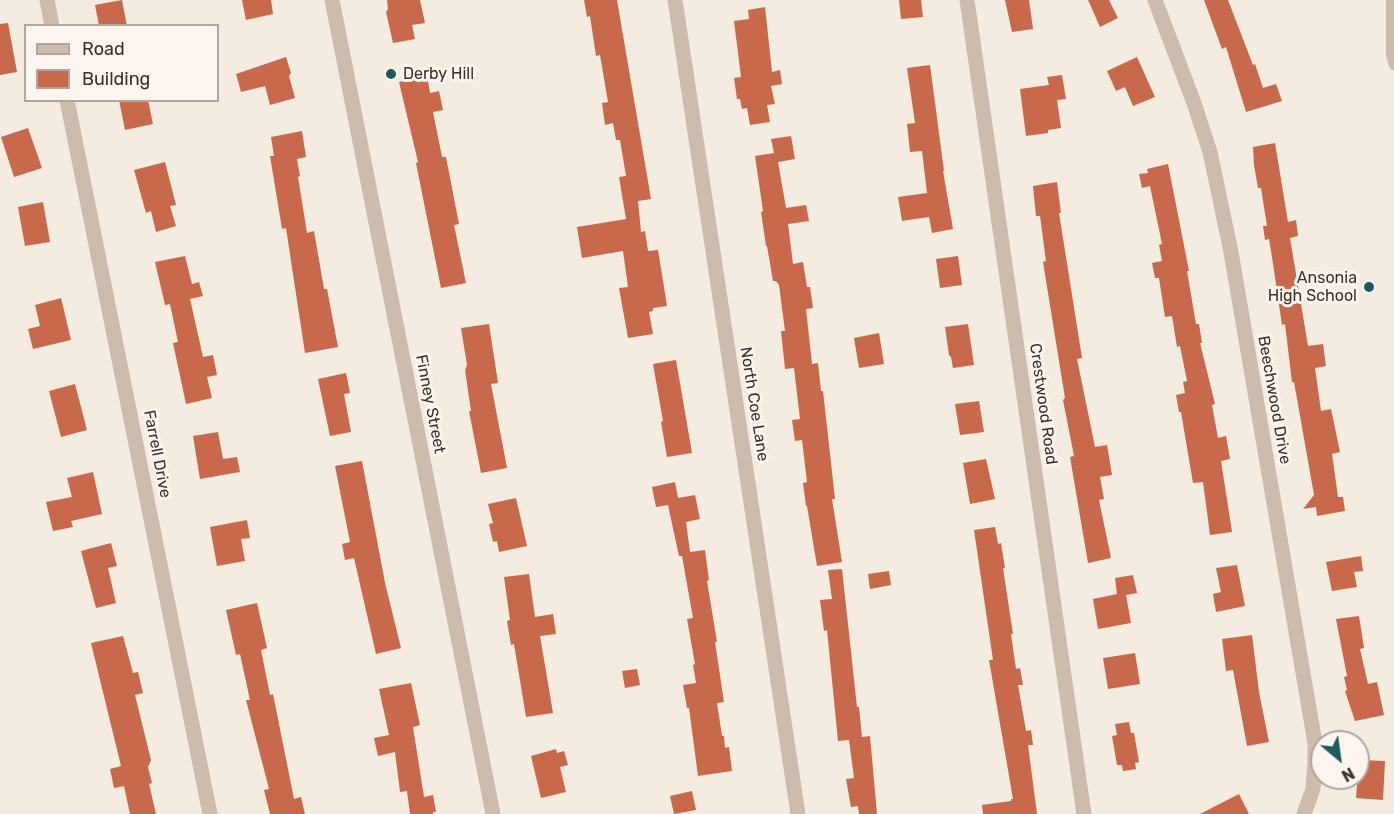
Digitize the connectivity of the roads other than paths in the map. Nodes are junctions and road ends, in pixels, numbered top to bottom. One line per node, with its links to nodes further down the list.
1 (47, 0): 7 (street)
2 (332, 0): 11 (street, Finney Street)
3 (675, 0): 12 (street, North Coe Lane)
4 (967, 0): 13 (street, Crestwood Road)
5 (1155, 0): 14 (street, Beechwood Drive)
6 (1391, 0): 8 (lane)
7 (52, 24)
8 (1394, 65)
9 (68, 102): 10 (street, Farrell Drive)
10 (210, 814)
11 (493, 814)
12 (798, 814)
13 (1083, 814)
14 (1304, 814)

